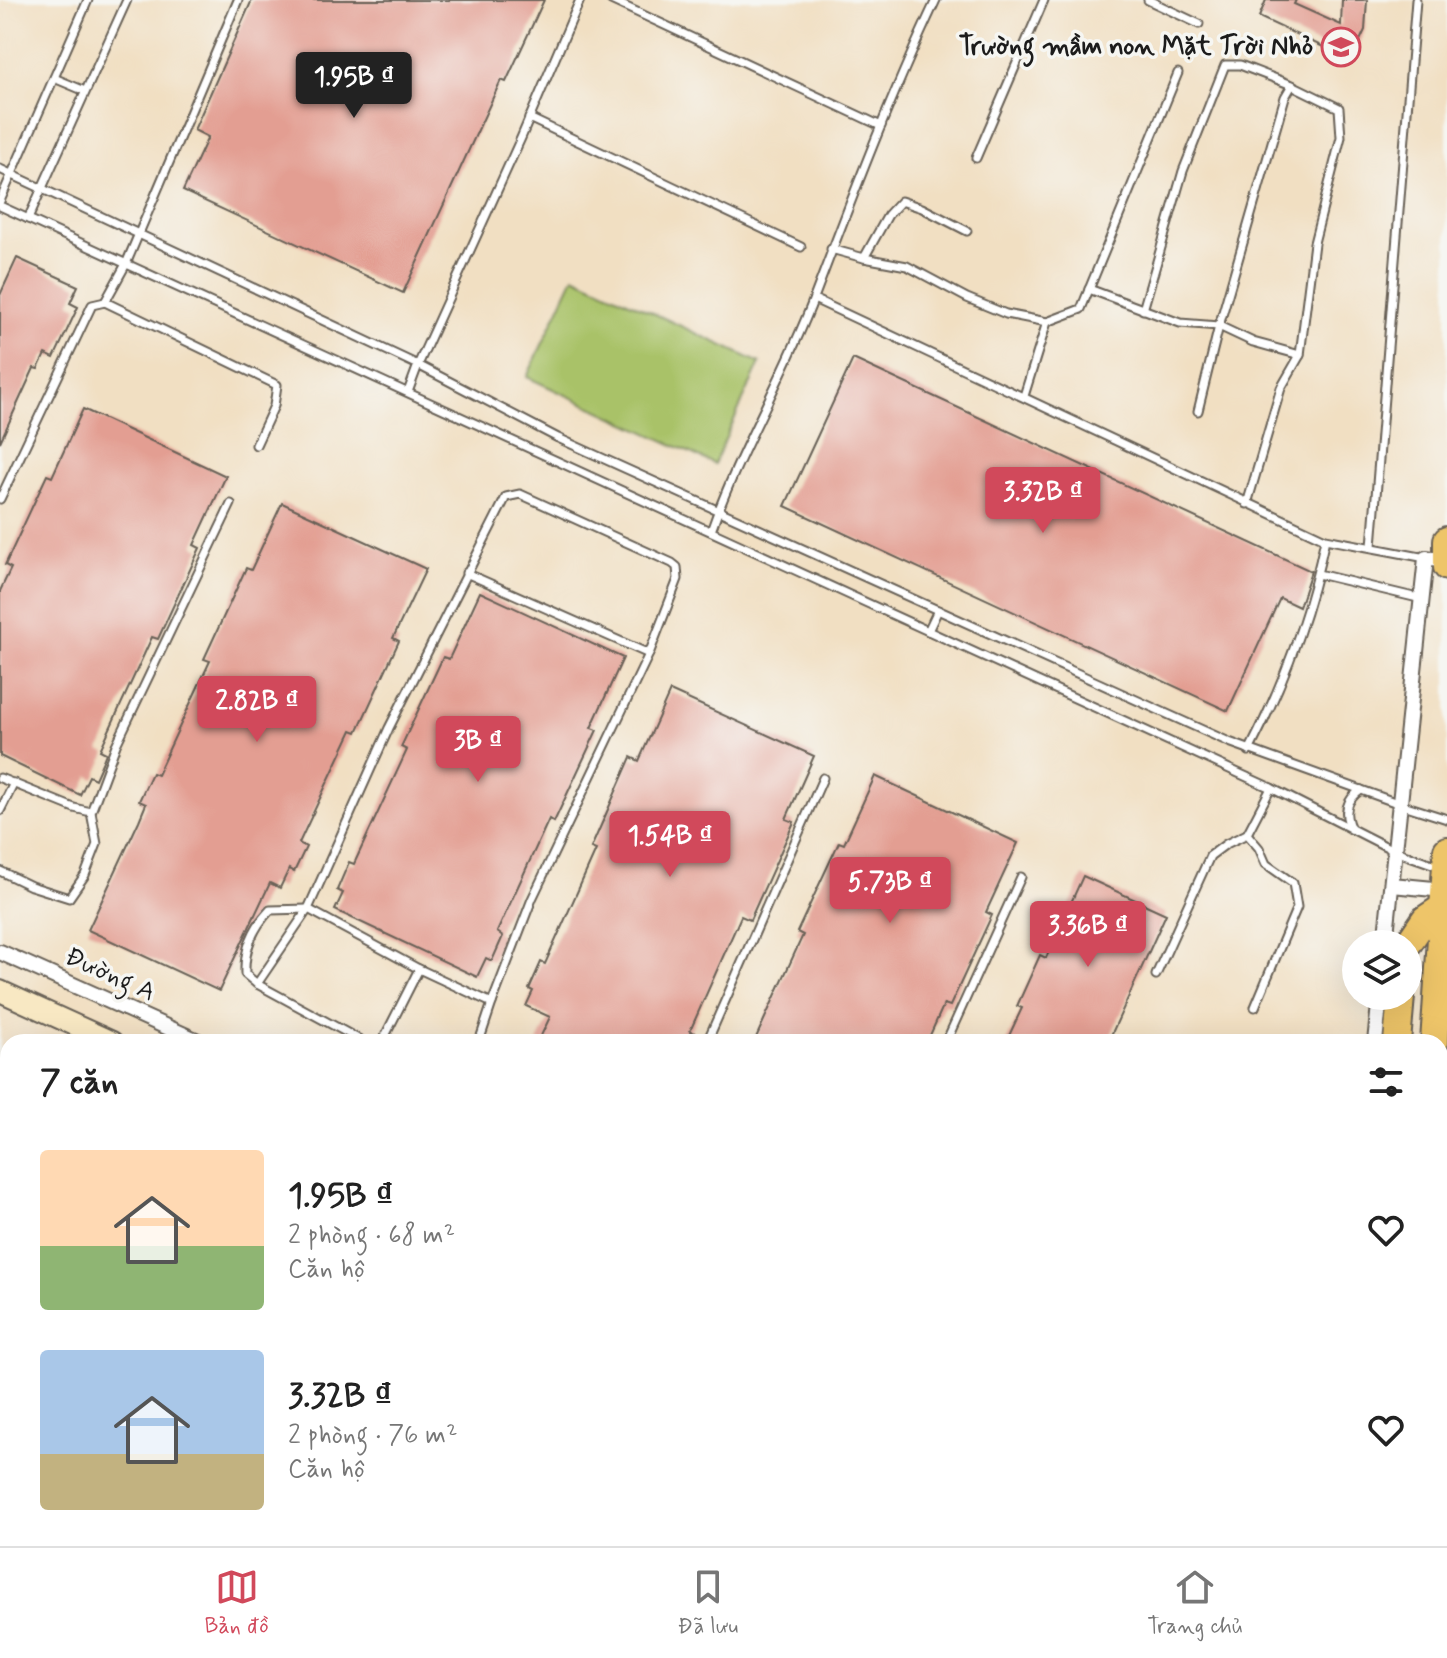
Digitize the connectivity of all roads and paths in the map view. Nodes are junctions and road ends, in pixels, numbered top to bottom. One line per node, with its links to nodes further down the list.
1 (88, 0): 12 (lane)
2 (127, 0): 14 (lane)
3 (238, 0): 24 (lane)
4 (580, 0): 15 (lane)
5 (611, 0): 16 (lane)
6 (936, 0): 16 (lane)
7 (1044, 0): 17 (lane)
8 (1148, 0): 10 (lane)
9 (1416, 0): 47 (lane)
10 (1199, 24)
11 (1178, 73): 29 (lane)
12 (54, 78): 14 (lane); 19 (lane)
13 (1292, 85): 32 (lane); 34 (lane); 35 (lane)
14 (85, 91): 20 (lane)
15 (529, 118): 25 (lane); 36 (lane)
16 (881, 126): 26 (lane)
17 (976, 158)
18 (0, 169): 19 (lane)
19 (12, 174): 20 (lane); 21 (lane)
20 (42, 188): 22 (lane); 24 (lane)
21 (0, 204): 22 (lane)
22 (28, 219): 28 (lane)
23 (967, 231): 27 (lane)
24 (139, 233): 28 (lane); 36 (lane)
25 (801, 247)
26 (831, 249): 27 (lane); 30 (lane)
27 (864, 258): 33 (lane)
28 (126, 264): 31 (lane); 37 (lane)
29 (1089, 289): 32 (lane); 33 (lane)
30 (814, 299): 38 (lane); 44 (lane)
31 (105, 302): 40 (lane); 41 (lane)
32 (1143, 310): 34 (lane)
33 (1047, 322): 38 (lane)
34 (1219, 326): 35 (lane); 39 (lane)
35 (1300, 355): 43 (lane)
36 (418, 365): 37 (lane); 44 (lane)
37 (408, 392): 45 (lane)
38 (1024, 396): 43 (lane)
39 (1198, 411)
40 (256, 445)
41 (0, 499)
42 (231, 504): 63 (lane)
43 (1247, 504): 46 (lane)
44 (718, 510): 45 (lane); 52 (lane)
45 (711, 531): 53 (lane)
46 (1325, 539): 47 (lane); 50 (lane)
47 (1372, 546): 48 (lane)
48 (1442, 557): 51 (street)
49 (466, 573): 54 (lane); 54 (lane); 72 (lane)
50 (1318, 574): 51 (lane); 55 (lane)
51 (1422, 599): 61 (street)
52 (938, 610): 53 (lane); 55 (lane)
53 (928, 631): 59 (lane)
54 (649, 654): 81 (lane)
55 (1249, 751): 60 (lane)
56 (0, 778): 58 (lane)
57 (823, 778): 90 (lane)
58 (14, 783): 62 (lane); 63 (lane)
59 (1271, 788): 65 (lane); 66 (lane)
60 (1361, 790): 61 (lane); 65 (lane)
61 (1400, 804): 64 (lane); 67 (street)
62 (0, 811)
63 (91, 812): 68 (lane)
64 (1447, 819)
65 (1352, 830): 67 (lane)
66 (1247, 834): 78 (lane); 82 (lane)
67 (1395, 851): 70 (lane); 71 (street)
68 (0, 871)
69 (1021, 877): 91 (lane)
70 (1445, 879): 71 (street); 74 (highway); 75 (highway)
71 (1392, 885): 73 (street)
72 (308, 909): 77 (lane); 79 (lane); 79 (lane)
73 (1387, 930)
74 (1418, 930)
75 (1441, 940): 94 (highway); 95 (highway)
76 (0, 952): 86 (street, Đường A)
77 (419, 969): 81 (lane); 88 (lane)
78 (1156, 975)
79 (257, 984): 87 (lane)
80 (0, 991): 85 (main road)
81 (492, 1003): 89 (lane)
82 (1255, 1007)
83 (1378, 1010): 92 (street)
84 (1400, 1010): 93 (highway)
85 (94, 1034)
86 (182, 1034)
87 (349, 1034)
88 (386, 1034)
89 (482, 1034)
90 (711, 1034)
91 (950, 1034)
92 (1376, 1034)
93 (1398, 1034)
94 (1419, 1034)
95 (1435, 1034)

